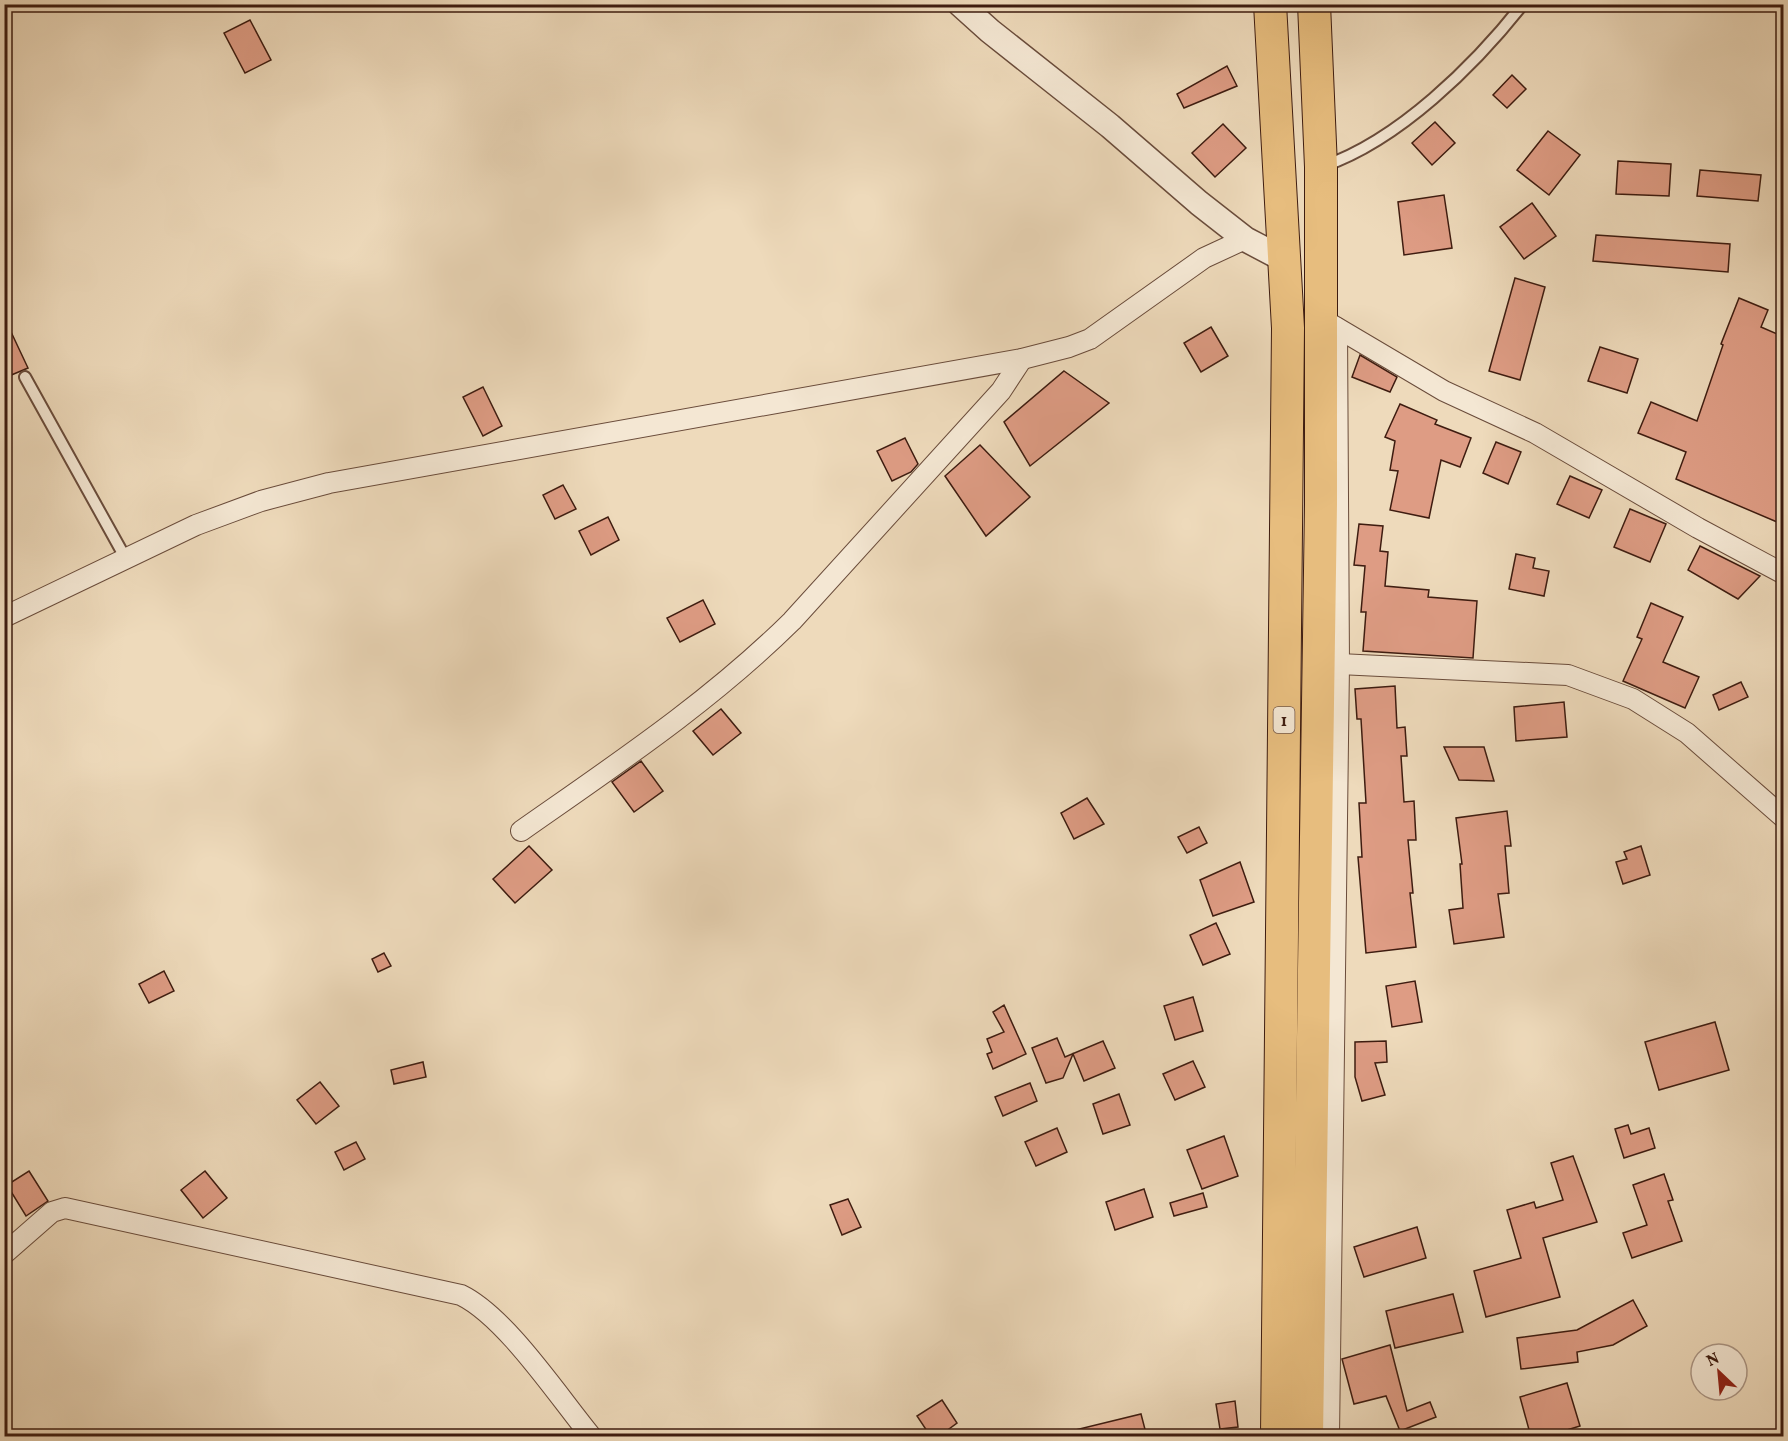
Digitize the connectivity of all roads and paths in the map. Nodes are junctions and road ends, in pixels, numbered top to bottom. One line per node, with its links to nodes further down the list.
1 (960, 4): 6 (street)
2 (1270, 4): 7 (main road, 1)
3 (1314, 4): 5 (main road, 1)
4 (1523, 4): 5 (lane)
5 (1321, 167): 8 (main road, 1)
6 (1245, 238): 7 (street); 9 (street)
7 (1285, 260): 19 (main road, 1)
8 (1329, 323): 12 (street); 14 (street); 20 (main road, 1)
9 (1022, 359): 11 (street); 16 (street)
10 (26, 377): 11 (lane)
11 (126, 559): 13 (street)
12 (1784, 574)
13 (4, 617)
14 (1338, 664): 15 (street); 21 (street)
15 (1784, 818)
16 (521, 831)
17 (4, 1254): 18 (street)
18 (591, 1437)
19 (1277, 1437)
20 (1307, 1437)
21 (1329, 1437)

